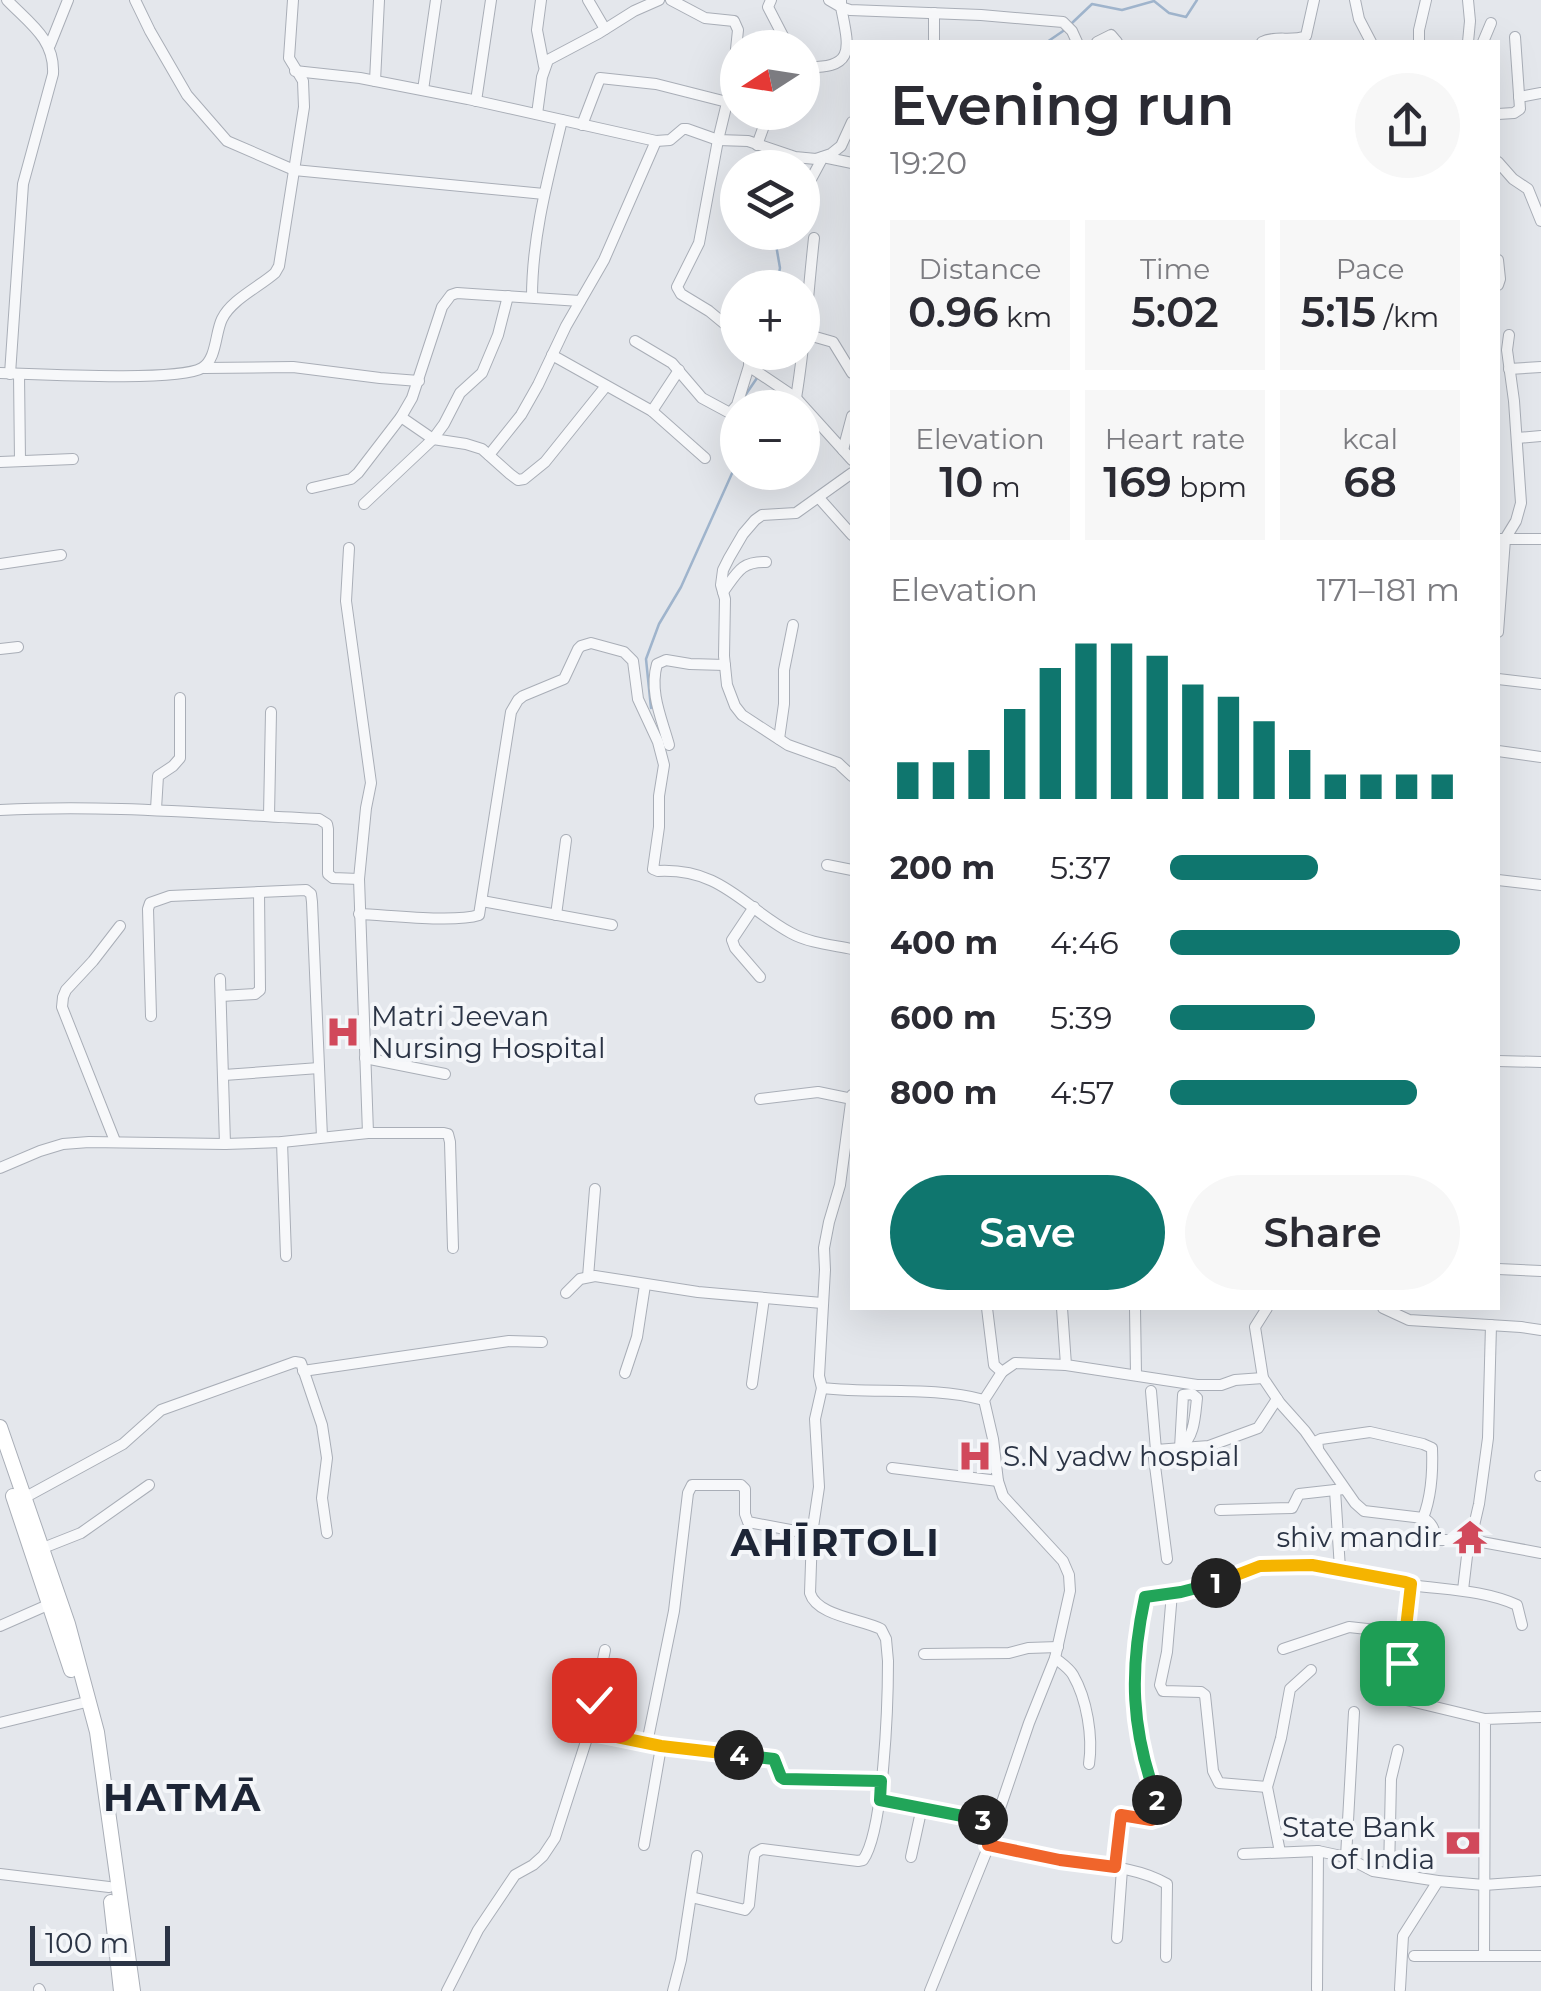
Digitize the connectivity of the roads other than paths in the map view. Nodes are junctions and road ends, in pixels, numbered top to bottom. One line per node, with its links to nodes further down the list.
1 (6, 0): 35 (street)
2 (68, 0): 35 (street)
3 (135, 0): 59 (street)
4 (294, 0): 38 (street)
5 (380, 0): 39 (street)
6 (436, 0): 40 (street)
7 (491, 0): 44 (street)
8 (541, 0): 37 (street)
9 (588, 0): 24 (street)
10 (658, 0): 24 (street)
11 (671, 0): 25 (street)
12 (771, 0): 26 (street)
13 (829, 0): 19 (street)
14 (980, 0): 22 (street)
15 (1314, 0): 30 (street)
16 (1355, 0): 31 (street)
17 (1426, 0): 32 (street)
18 (1468, 0): 33 (street)
19 (841, 3): 20 (street); 36 (street)
20 (899, 6): 21 (street)
21 (934, 13): 22 (street); 29 (street)
22 (981, 15): 27 (street)
23 (1491, 23): 34 (street)
24 (605, 29): 37 (street)
25 (737, 30)
26 (780, 30)
27 (1072, 32)
28 (1515, 36): 42 (street)
29 (934, 40)
30 (1268, 40)
31 (1370, 40)
32 (1419, 40)
33 (1468, 40)
34 (1484, 40)
35 (50, 46): 77 (street)
36 (820, 65)
37 (544, 67): 45 (street)
38 (295, 71): 39 (street); 59 (street)
39 (375, 81): 40 (street)
40 (423, 90): 44 (street)
41 (1541, 93): 42 (street)
42 (1519, 97): 46 (street)
43 (720, 100): 48 (street)
44 (476, 101): 45 (street)
45 (537, 114): 47 (street)
46 (1500, 114)
47 (562, 120): 48 (street); 60 (street)
48 (582, 125): 53 (street)
49 (850, 126): 55 (street)
50 (720, 130): 52 (street)
51 (762, 130): 54 (street)
52 (718, 140): 53 (street); 54 (street); 65 (street)
53 (656, 141): 64 (street)
54 (757, 145): 55 (street)
55 (823, 157): 56 (street); 57 (street)
56 (820, 163)
57 (850, 163)
58 (1500, 164): 61 (street)
59 (294, 170): 60 (street); 71 (street)
60 (544, 194): 63 (street)
61 (1541, 220)
62 (508, 296): 63 (street); 78 (street); 89 (street)
63 (532, 297): 64 (street)
64 (580, 301): 69 (street)
65 (720, 319)
66 (1508, 335): 76 (street)
67 (820, 339): 72 (street)
68 (635, 341): 73 (street)
69 (552, 354): 79 (street); 91 (street)
70 (1541, 367): 76 (street)
71 (202, 368): 77 (street); 78 (street)
72 (850, 369)
73 (679, 370): 74 (street); 83 (street)
74 (750, 370)
75 (756, 370): 82 (street)
76 (1509, 370): 81 (street)
77 (10, 374): 95 (street)
78 (419, 381): 84 (street)
79 (606, 386): 83 (street); 91 (street)
80 (1500, 387): 81 (street)
81 (1512, 387): 88 (street)
82 (785, 390)
83 (652, 412): 92 (street)
84 (401, 417): 89 (street); 98 (street)
85 (820, 424): 90 (street)
86 (850, 424): 90 (street)
87 (1541, 436): 88 (street)
88 (1517, 438): 102 (street)
89 (433, 439): 91 (street); 100 (street)
90 (844, 450): 93 (street)
91 (490, 455)
92 (705, 458)
93 (850, 458)
94 (73, 459): 95 (street)
95 (20, 461): 96 (street)
96 (0, 462)
97 (850, 475): 99 (street)
98 (312, 488)
99 (820, 498): 101 (street); 109 (street)
100 (364, 504)
101 (850, 533)
102 (1501, 539): 103 (street); 108 (street)
103 (1541, 539)
104 (349, 548): 129 (street)
105 (62, 555): 107 (street)
106 (766, 562): 109 (street)
107 (0, 564)
108 (1500, 570)
109 (722, 592): 113 (street)
110 (792, 625): 118 (street)
111 (18, 647): 112 (street)
112 (0, 648)
113 (725, 665): 118 (street); 119 (street)
114 (1500, 679): 115 (street)
115 (1541, 684)
116 (180, 698): 123 (street)
117 (271, 712): 125 (street)
118 (779, 739): 122 (street)
119 (669, 746)
120 (1500, 750): 121 (street)
121 (1541, 757)
122 (850, 774)
123 (156, 809): 124 (street); 125 (street)
124 (0, 810)
125 (269, 816): 129 (street)
126 (566, 840): 136 (street)
127 (827, 865): 128 (street)
128 (850, 870)
129 (359, 879): 135 (street)
130 (1500, 880): 131 (street)
131 (1541, 885)
132 (259, 892): 142 (street); 143 (street); 147 (street)
133 (482, 902): 134 (street); 135 (street); 136 (street)
134 (754, 906): 139 (street); 140 (street)
135 (360, 914): 144 (street)
136 (556, 915): 137 (street)
137 (612, 925)
138 (120, 926): 155 (street)
139 (850, 949)
140 (760, 977)
141 (220, 979): 142 (street)
142 (221, 996): 149 (street)
143 (150, 1016)
144 (365, 1058): 148 (street); 153 (street)
145 (1500, 1061): 146 (street)
146 (1541, 1062)
147 (319, 1068): 149 (street); 154 (street)
148 (445, 1074)
149 (224, 1075): 157 (street)
150 (850, 1097): 151 (street)
151 (760, 1099)
152 (850, 1112): 168 (street)
153 (368, 1134): 154 (street); 160 (street)
154 (322, 1137): 156 (street)
155 (116, 1141): 157 (street); 158 (street)
156 (282, 1142): 157 (street); 161 (street)
157 (225, 1144)
158 (0, 1168)
159 (595, 1189): 164 (street)
160 (453, 1248)
161 (286, 1256)
162 (1500, 1269): 163 (street)
163 (1541, 1271)
164 (588, 1276): 165 (street); 166 (street)
165 (646, 1285): 167 (street); 180 (street)
166 (566, 1293)
167 (764, 1298): 168 (street); 183 (street)
168 (822, 1303): 184 (street)
169 (988, 1310): 179 (street)
170 (1062, 1310): 177 (street)
171 (1135, 1310): 181 (street)
172 (1266, 1310): 182 (street)
173 (1387, 1310): 174 (street)
174 (1491, 1325): 175 (street); 201 (street)
175 (1541, 1330)
176 (542, 1342): 178 (street)
177 (1066, 1366): 179 (street); 181 (street)
178 (304, 1371): 196 (street); 199 (street)
179 (1002, 1372): 187 (street)
180 (625, 1373)
181 (1136, 1375): 182 (street)
182 (1262, 1378): 186 (street)
183 (752, 1384)
184 (822, 1388): 187 (street); 200 (street)
185 (1150, 1391): 190 (street)
186 (1278, 1399): 189 (street); 190 (street)
187 (984, 1400): 193 (street)
188 (0, 1427): 196 (main road)
189 (1318, 1449): 195 (street); 198 (street)
190 (1156, 1450): 204 (street)
191 (0, 1456): 202 (main road)
192 (892, 1468): 193 (street)
193 (998, 1480): 215 (street)
194 (149, 1485): 202 (street)
195 (1340, 1489): 197 (street); 198 (street); 205 (street)
196 (24, 1498): 202 (main road)
197 (1220, 1510)
198 (1423, 1518): 201 (street)
199 (327, 1533)
200 (812, 1534): 224 (street); 228 (street)
201 (1470, 1540): 203 (street); 207 (street)
202 (37, 1550): 209 (main road); 257 (main road)
203 (1541, 1552)
204 (1167, 1558)
205 (1340, 1569): 206 (street); 208 (street)
206 (1411, 1584): 207 (street); 212 (street)
207 (1463, 1590): 210 (street)
208 (1172, 1593): 229 (street); 241 (street)
209 (50, 1604): 211 (street); 218 (main road)
210 (1522, 1625)
211 (0, 1626)
212 (1406, 1628): 213 (street); 221 (street)
213 (1283, 1649)
214 (605, 1650): 223 (street)
215 (1056, 1653): 216 (street); 227 (street); 232 (street)
216 (924, 1654)
217 (1311, 1670): 229 (street)
218 (82, 1703): 222 (street); 247 (main road)
219 (1354, 1712): 240 (street)
220 (1541, 1717): 221 (street)
221 (1484, 1719): 246 (street)
222 (0, 1723)
223 (589, 1732): 224 (street); 258 (street)
224 (647, 1743): 225 (street)
225 (661, 1746): 228 (street); 233 (street)
226 (1398, 1750): 242 (street)
227 (1089, 1764)
228 (881, 1781): 230 (street)
229 (1267, 1787): 236 (street)
230 (880, 1800): 231 (street); 248 (street)
231 (922, 1808): 232 (street); 239 (street)
232 (998, 1822): 234 (street)
233 (644, 1844)
234 (988, 1845): 241 (street); 260 (street)
235 (1318, 1851): 236 (street); 240 (street); 254 (street)
236 (1280, 1852): 237 (street)
237 (1243, 1854)
238 (697, 1856): 248 (street)
239 (910, 1856)
240 (1346, 1857): 242 (street)
241 (1118, 1868): 249 (street); 253 (street)
242 (1389, 1872): 244 (street)
243 (0, 1874): 247 (street)
244 (1438, 1881): 246 (street); 255 (street)
245 (1541, 1881): 246 (street)
246 (1484, 1885): 251 (street)
247 (109, 1887): 256 (main road)
248 (690, 1898): 259 (street)
249 (1117, 1938)
250 (1414, 1956): 251 (street)
251 (1484, 1956): 252 (street)
252 (1541, 1956)
253 (1166, 1958)
254 (1317, 1989)
255 (1400, 1989)
256 (121, 1991)
257 (133, 1991)
258 (447, 1991)
259 (674, 1991)
260 (930, 1991)

